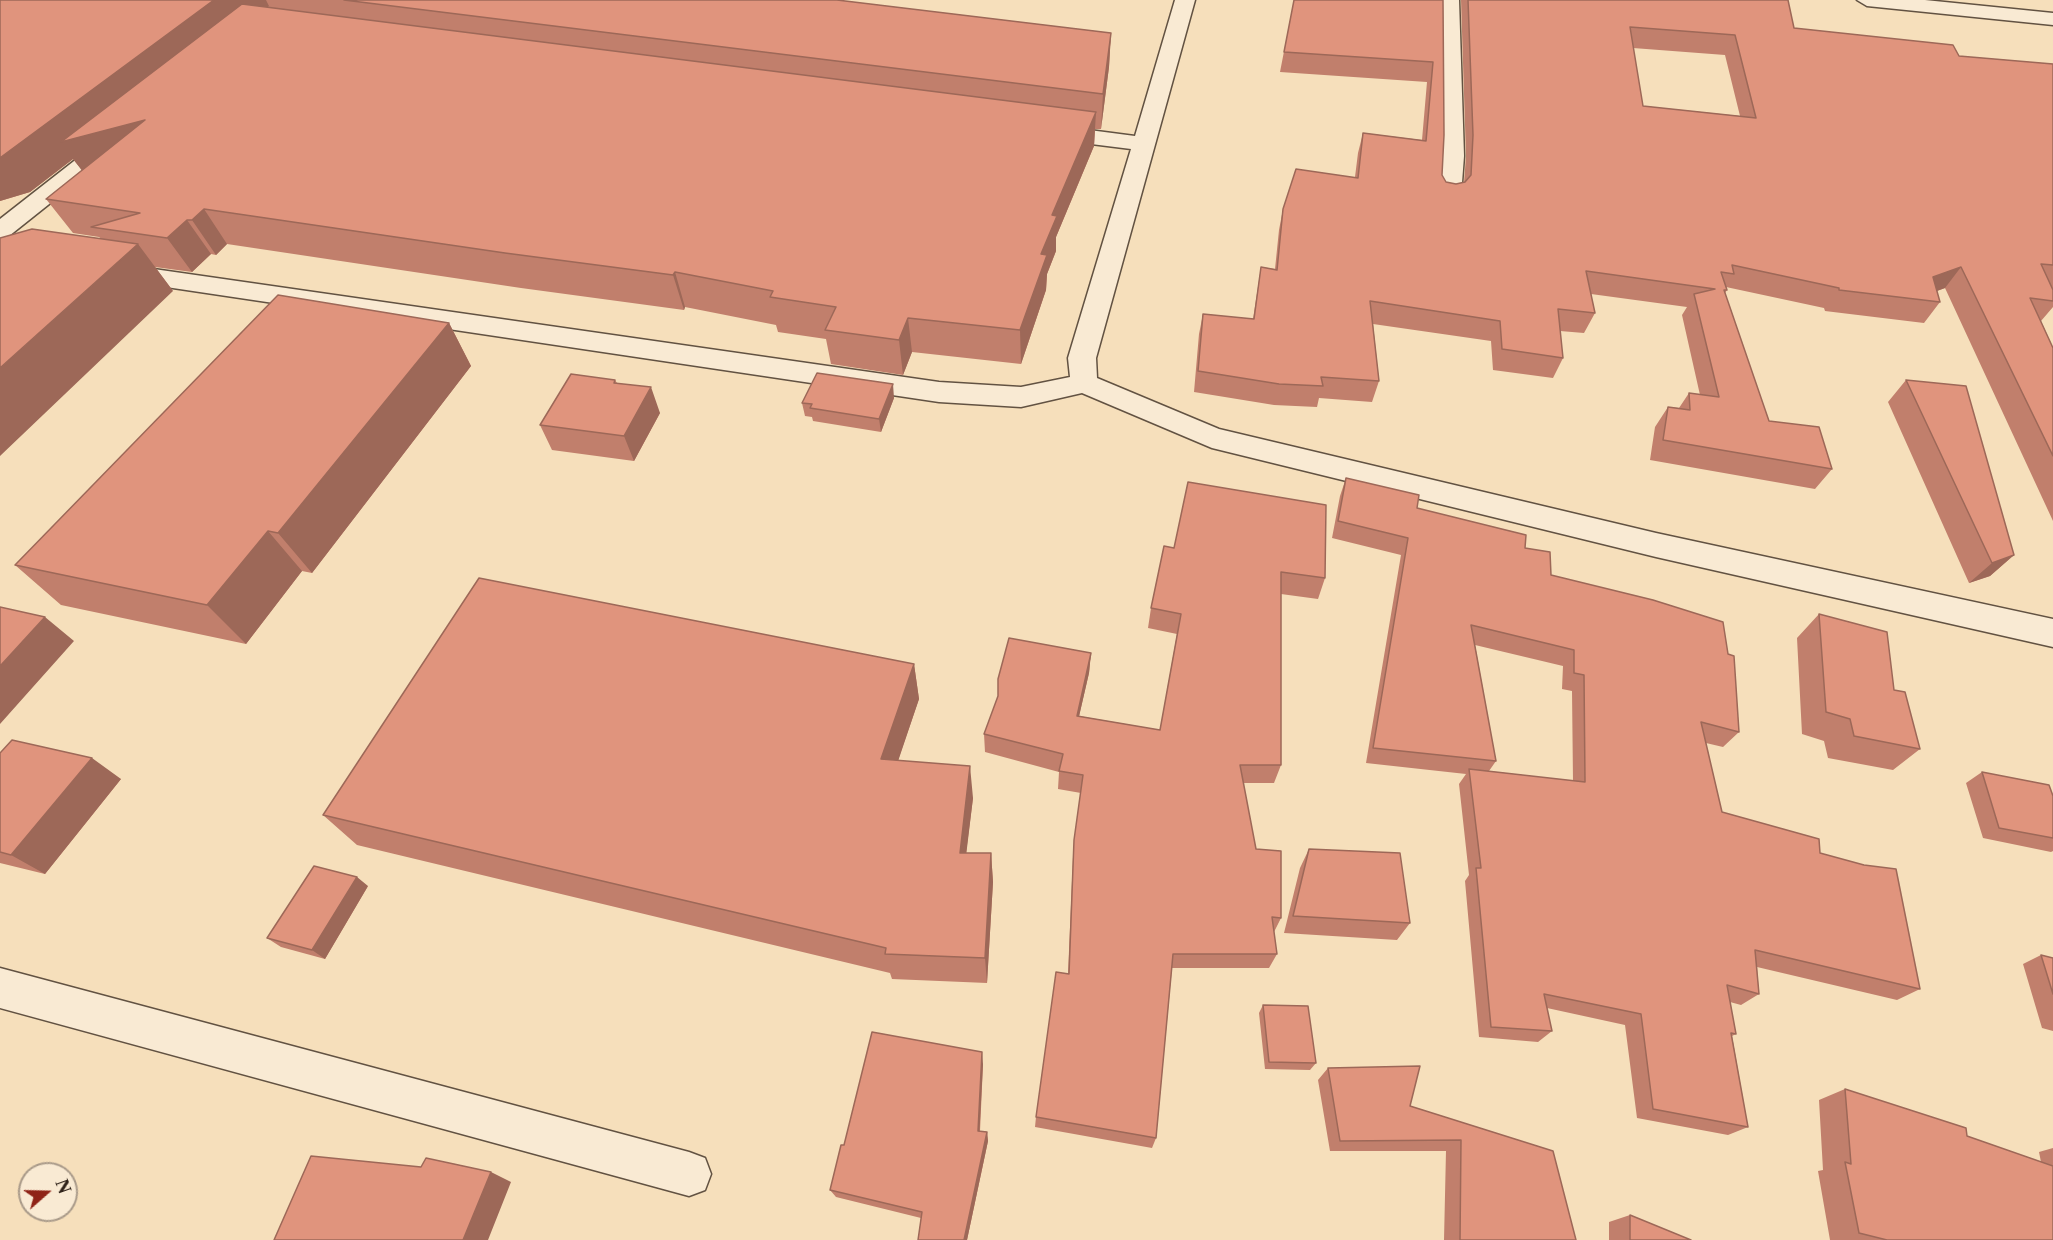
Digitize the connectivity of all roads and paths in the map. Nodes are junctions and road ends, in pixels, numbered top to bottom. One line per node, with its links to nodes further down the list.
1 (1185, 0): 7 (street)
2 (1449, 0): 8 (street)
3 (1867, 0): 4 (street)
4 (2053, 19)
5 (1026, 129): 7 (street)
6 (129, 130): 9 (street)
7 (1144, 144): 11 (street)
8 (1449, 196)
9 (0, 231)
10 (95, 269): 11 (street)
11 (1084, 383): 12 (street)
12 (2053, 633)
13 (0, 988): 14 (street)
14 (689, 1174)

